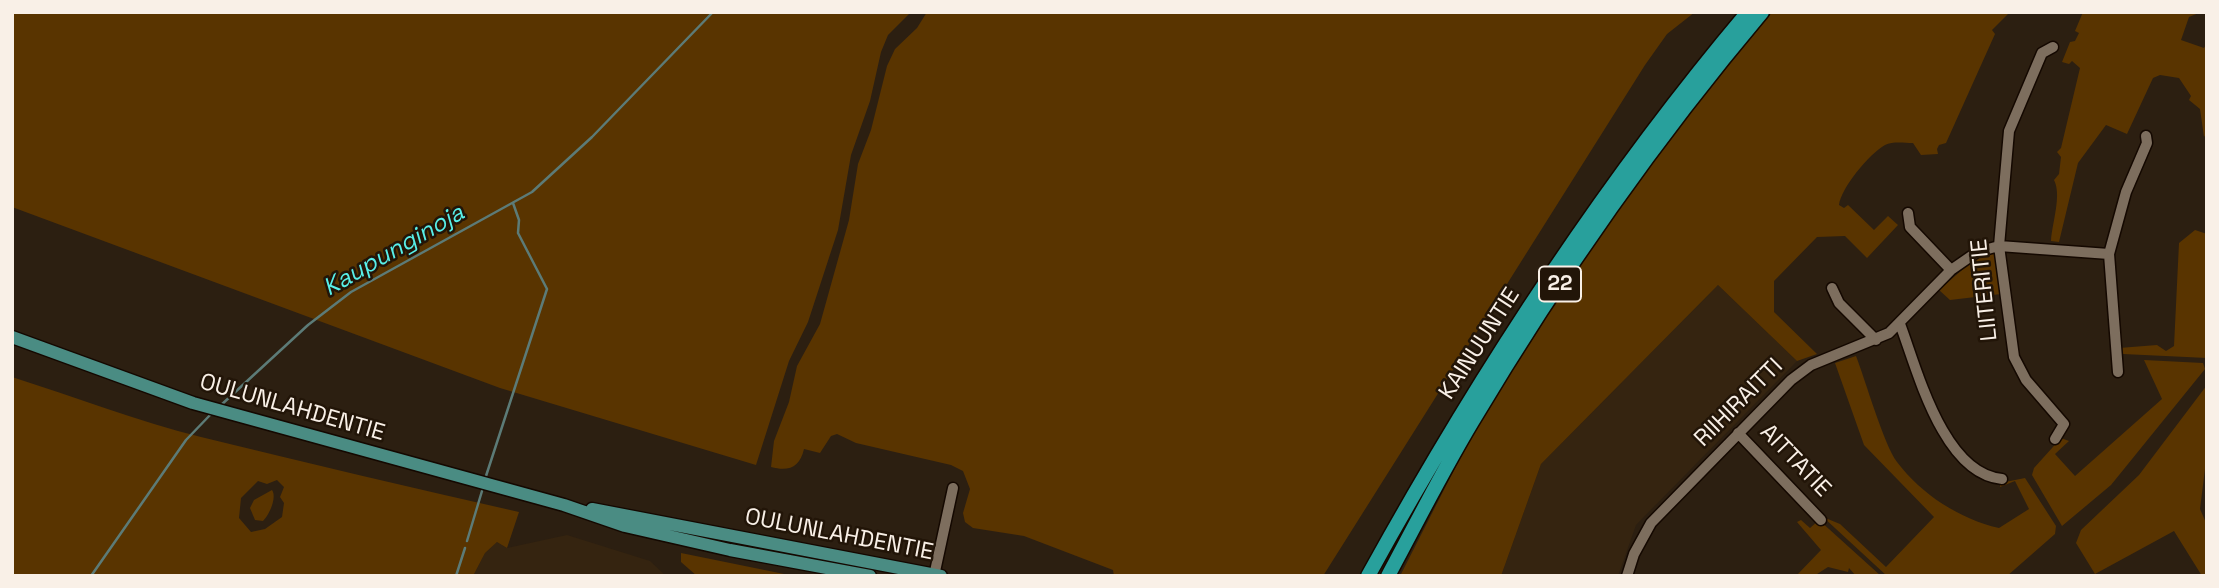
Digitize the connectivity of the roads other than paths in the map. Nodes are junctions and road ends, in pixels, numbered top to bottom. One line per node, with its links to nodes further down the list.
1 (1748, 12): 22 (highway, KAINUUNTIE / 22)
2 (1762, 12): 23 (highway, KAINUUNTIE / 22)
3 (2053, 47): 6 (street, LIITERITIE)
4 (2146, 136): 7 (street)
5 (1908, 214): 8 (street)
6 (1998, 246): 7 (street, RIIHIRAITTI); 8 (street, RIIHIRAITTI); 15 (street, LIITERITIE)
7 (2109, 254): 13 (street)
8 (1951, 270): 10 (street, RIIHIRAITTI)
9 (1832, 288): 12 (street)
10 (1900, 324): 12 (street, RIIHIRAITTI); 16 (street)
11 (12, 337): 18 (main road, OULUNLAHDENTIE)
12 (1876, 340): 14 (street, RIIHIRAITTI)
13 (2118, 372)
14 (1738, 433): 19 (street, AITTATIE); 24 (street, RIIHIRAITTI)
15 (2055, 439)
16 (2001, 479)
17 (953, 488): 20 (street)
18 (564, 505): 20 (main road, OULUNLAHDENTIE); 21 (main road, OULUNLAHDENTIE)
19 (1821, 520)
20 (936, 575)
21 (870, 576)
22 (1368, 576)
23 (1388, 576)
24 (1626, 576)

